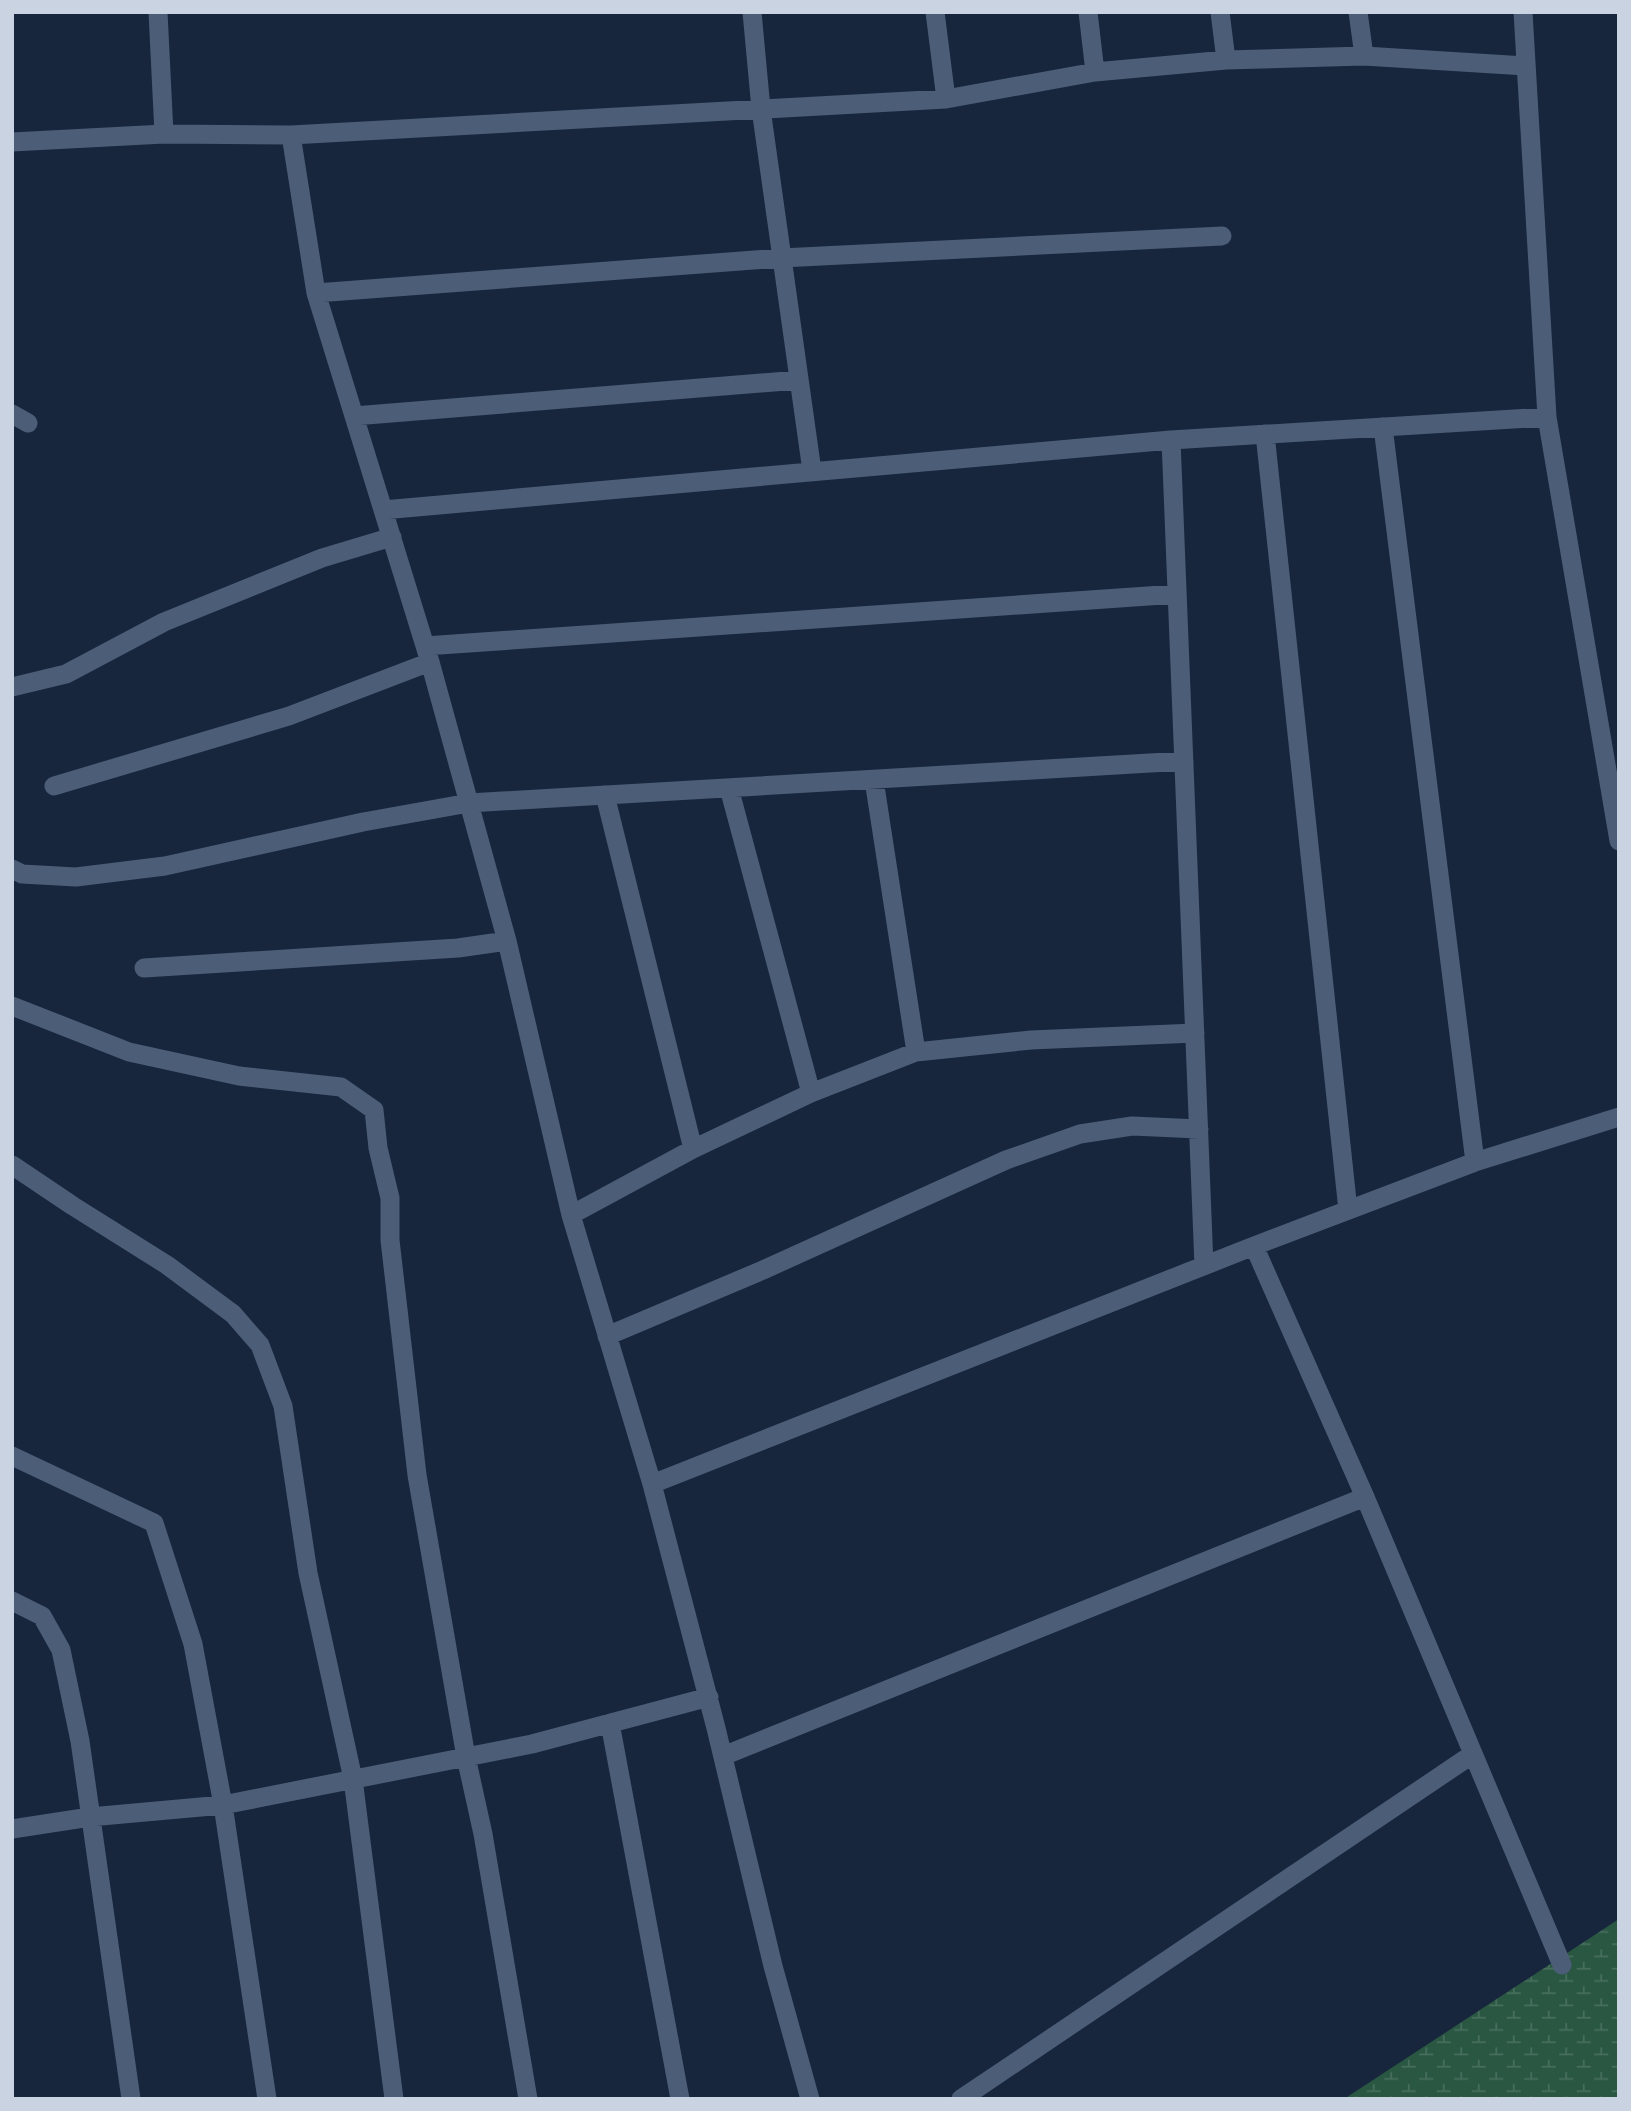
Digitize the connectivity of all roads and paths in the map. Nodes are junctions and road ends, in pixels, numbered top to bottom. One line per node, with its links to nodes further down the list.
1 (158, 12): 14 (street)
2 (752, 12): 13 (street)
3 (935, 12): 12 (street)
4 (1088, 12): 11 (street)
5 (1220, 12): 9 (street)
6 (1358, 12): 8 (street)
7 (1523, 12): 10 (street)
8 (1364, 56): 9 (street); 10 (street)
9 (1226, 60): 11 (street)
10 (1526, 66): 22 (street)
11 (1096, 72): 12 (street)
12 (946, 99): 13 (street)
13 (761, 109): 15 (street); 18 (street)
14 (164, 134): 15 (street); 16 (street)
15 (291, 135): 19 (street)
16 (12, 142)
17 (1222, 236): 18 (street)
18 (781, 258): 19 (street); 20 (street)
19 (316, 293): 21 (street)
20 (799, 380): 21 (street); 26 (street)
21 (354, 416): 27 (street)
22 (1547, 417): 23 (street); 38 (street)
23 (1383, 427): 24 (street); 49 (street)
24 (1265, 434): 25 (street); 51 (street)
25 (1171, 440): 26 (street); 29 (street)
26 (812, 471): 27 (street)
27 (383, 510): 28 (street)
28 (392, 537): 30 (street); 31 (street)
29 (1177, 594): 30 (street); 32 (street)
30 (427, 654): 34 (street); 37 (street)
31 (12, 687)
32 (1184, 761): 33 (street); 43 (street)
33 (874, 780): 35 (street); 44 (street)
34 (54, 786)
35 (729, 788): 36 (street); 45 (street)
36 (605, 795): 37 (street); 48 (street)
37 (469, 803): 39 (street); 40 (street)
38 (1619, 841)
39 (12, 869)
40 (508, 941): 41 (street); 52 (street)
41 (144, 968)
42 (12, 1006): 64 (street)
43 (1195, 1033): 44 (street); 47 (street)
44 (916, 1052): 45 (street)
45 (811, 1093): 48 (street)
46 (1619, 1116): 49 (street)
47 (1199, 1129): 54 (street); 55 (street)
48 (693, 1150): 52 (street)
49 (1475, 1162): 51 (street)
50 (12, 1165): 65 (street)
51 (1348, 1210): 53 (street)
52 (571, 1215): 55 (street)
53 (1254, 1246): 54 (street); 58 (street)
54 (1205, 1266): 57 (street)
55 (607, 1336): 57 (street)
56 (12, 1456): 66 (street)
57 (652, 1484): 60 (street)
58 (1365, 1497): 62 (street); 63 (street)
59 (12, 1601): 67 (street)
60 (709, 1698): 61 (street); 63 (street)
61 (610, 1724): 64 (street); 74 (street)
62 (1473, 1754): 69 (street); 76 (street)
63 (723, 1756): 75 (street)
64 (466, 1757): 65 (street); 73 (street)
65 (353, 1779): 66 (street); 72 (street)
66 (223, 1805): 67 (street); 71 (street)
67 (90, 1817): 68 (street); 70 (street)
68 (12, 1829)
69 (1562, 1965)
70 (131, 2099)
71 (267, 2099)
72 (394, 2099)
73 (528, 2099)
74 (680, 2099)
75 (810, 2099)
76 (961, 2099)

